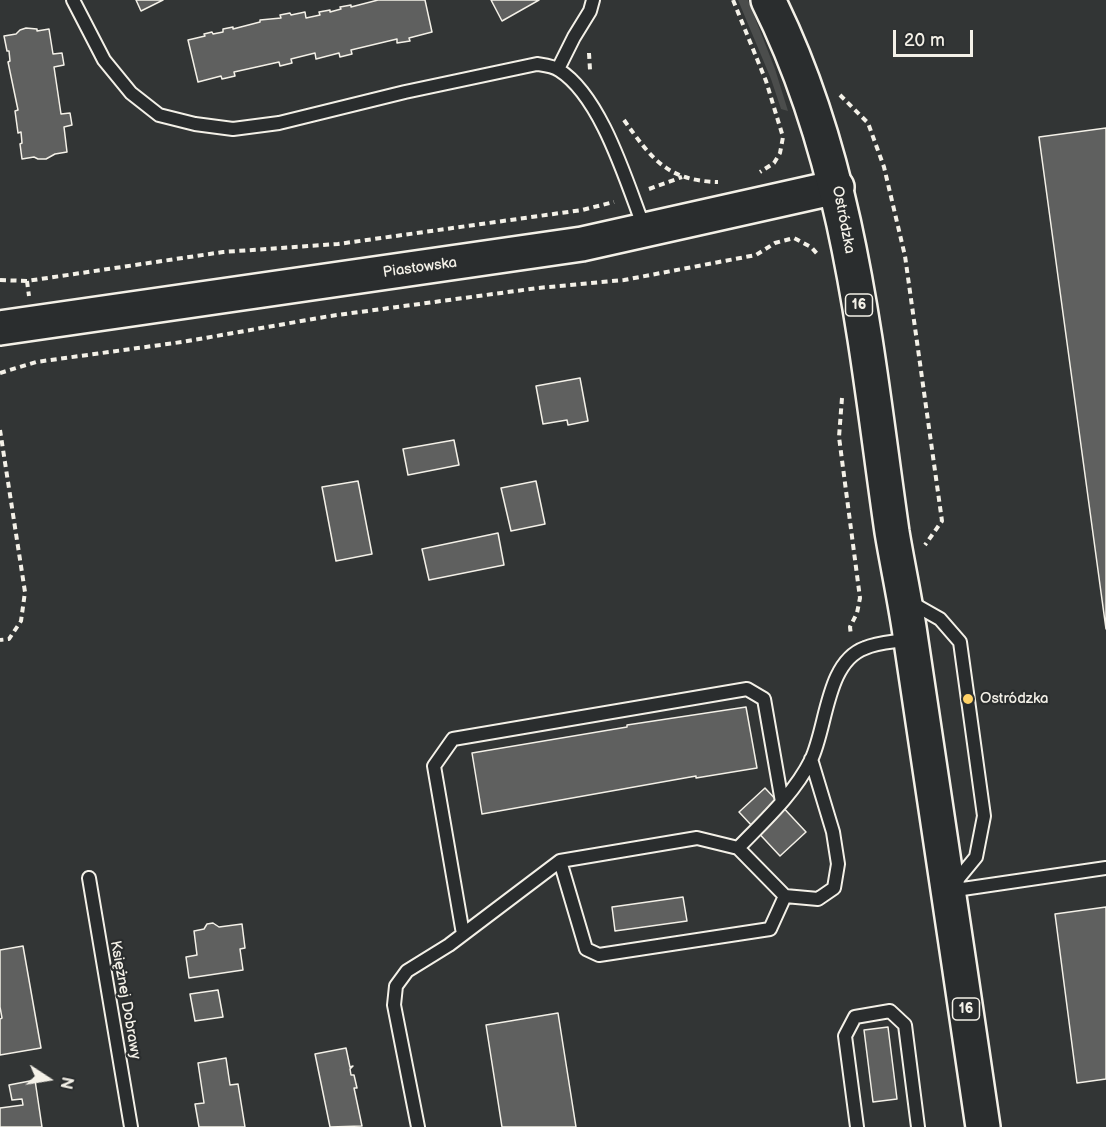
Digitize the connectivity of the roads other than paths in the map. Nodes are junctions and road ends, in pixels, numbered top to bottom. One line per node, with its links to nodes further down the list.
1 (73, 0): 4 (lane)
2 (593, 0): 4 (lane)
3 (768, 0): 5 (main road, Ostródzka / 16)
4 (558, 69): 6 (lane)
5 (837, 187): 6 (main road, Piastowska); 8 (main road, Ostródzka / 16)
6 (645, 231): 7 (main road, Piastowska)
7 (0, 328)
8 (905, 599): 9 (main road, Ostródzka / 16); 16 (lane)
9 (911, 639): 10 (lane); 16 (main road, Ostródzka / 16)
10 (811, 759): 11 (lane); 17 (lane)
11 (782, 802): 12 (lane); 18 (lane)
12 (738, 848): 13 (lane); 17 (lane)
13 (560, 861): 17 (lane); 18 (lane)
14 (1106, 868): 16 (lane)
15 (89, 878): 19 (lane, Księżnej Dobrawy)
16 (948, 891): 23 (main road, Ostródzka / 16)
17 (785, 896)
18 (463, 934): 20 (lane)
19 (131, 1127)
20 (418, 1127)
21 (858, 1127): 22 (lane)
22 (918, 1127)
23 (983, 1127)

